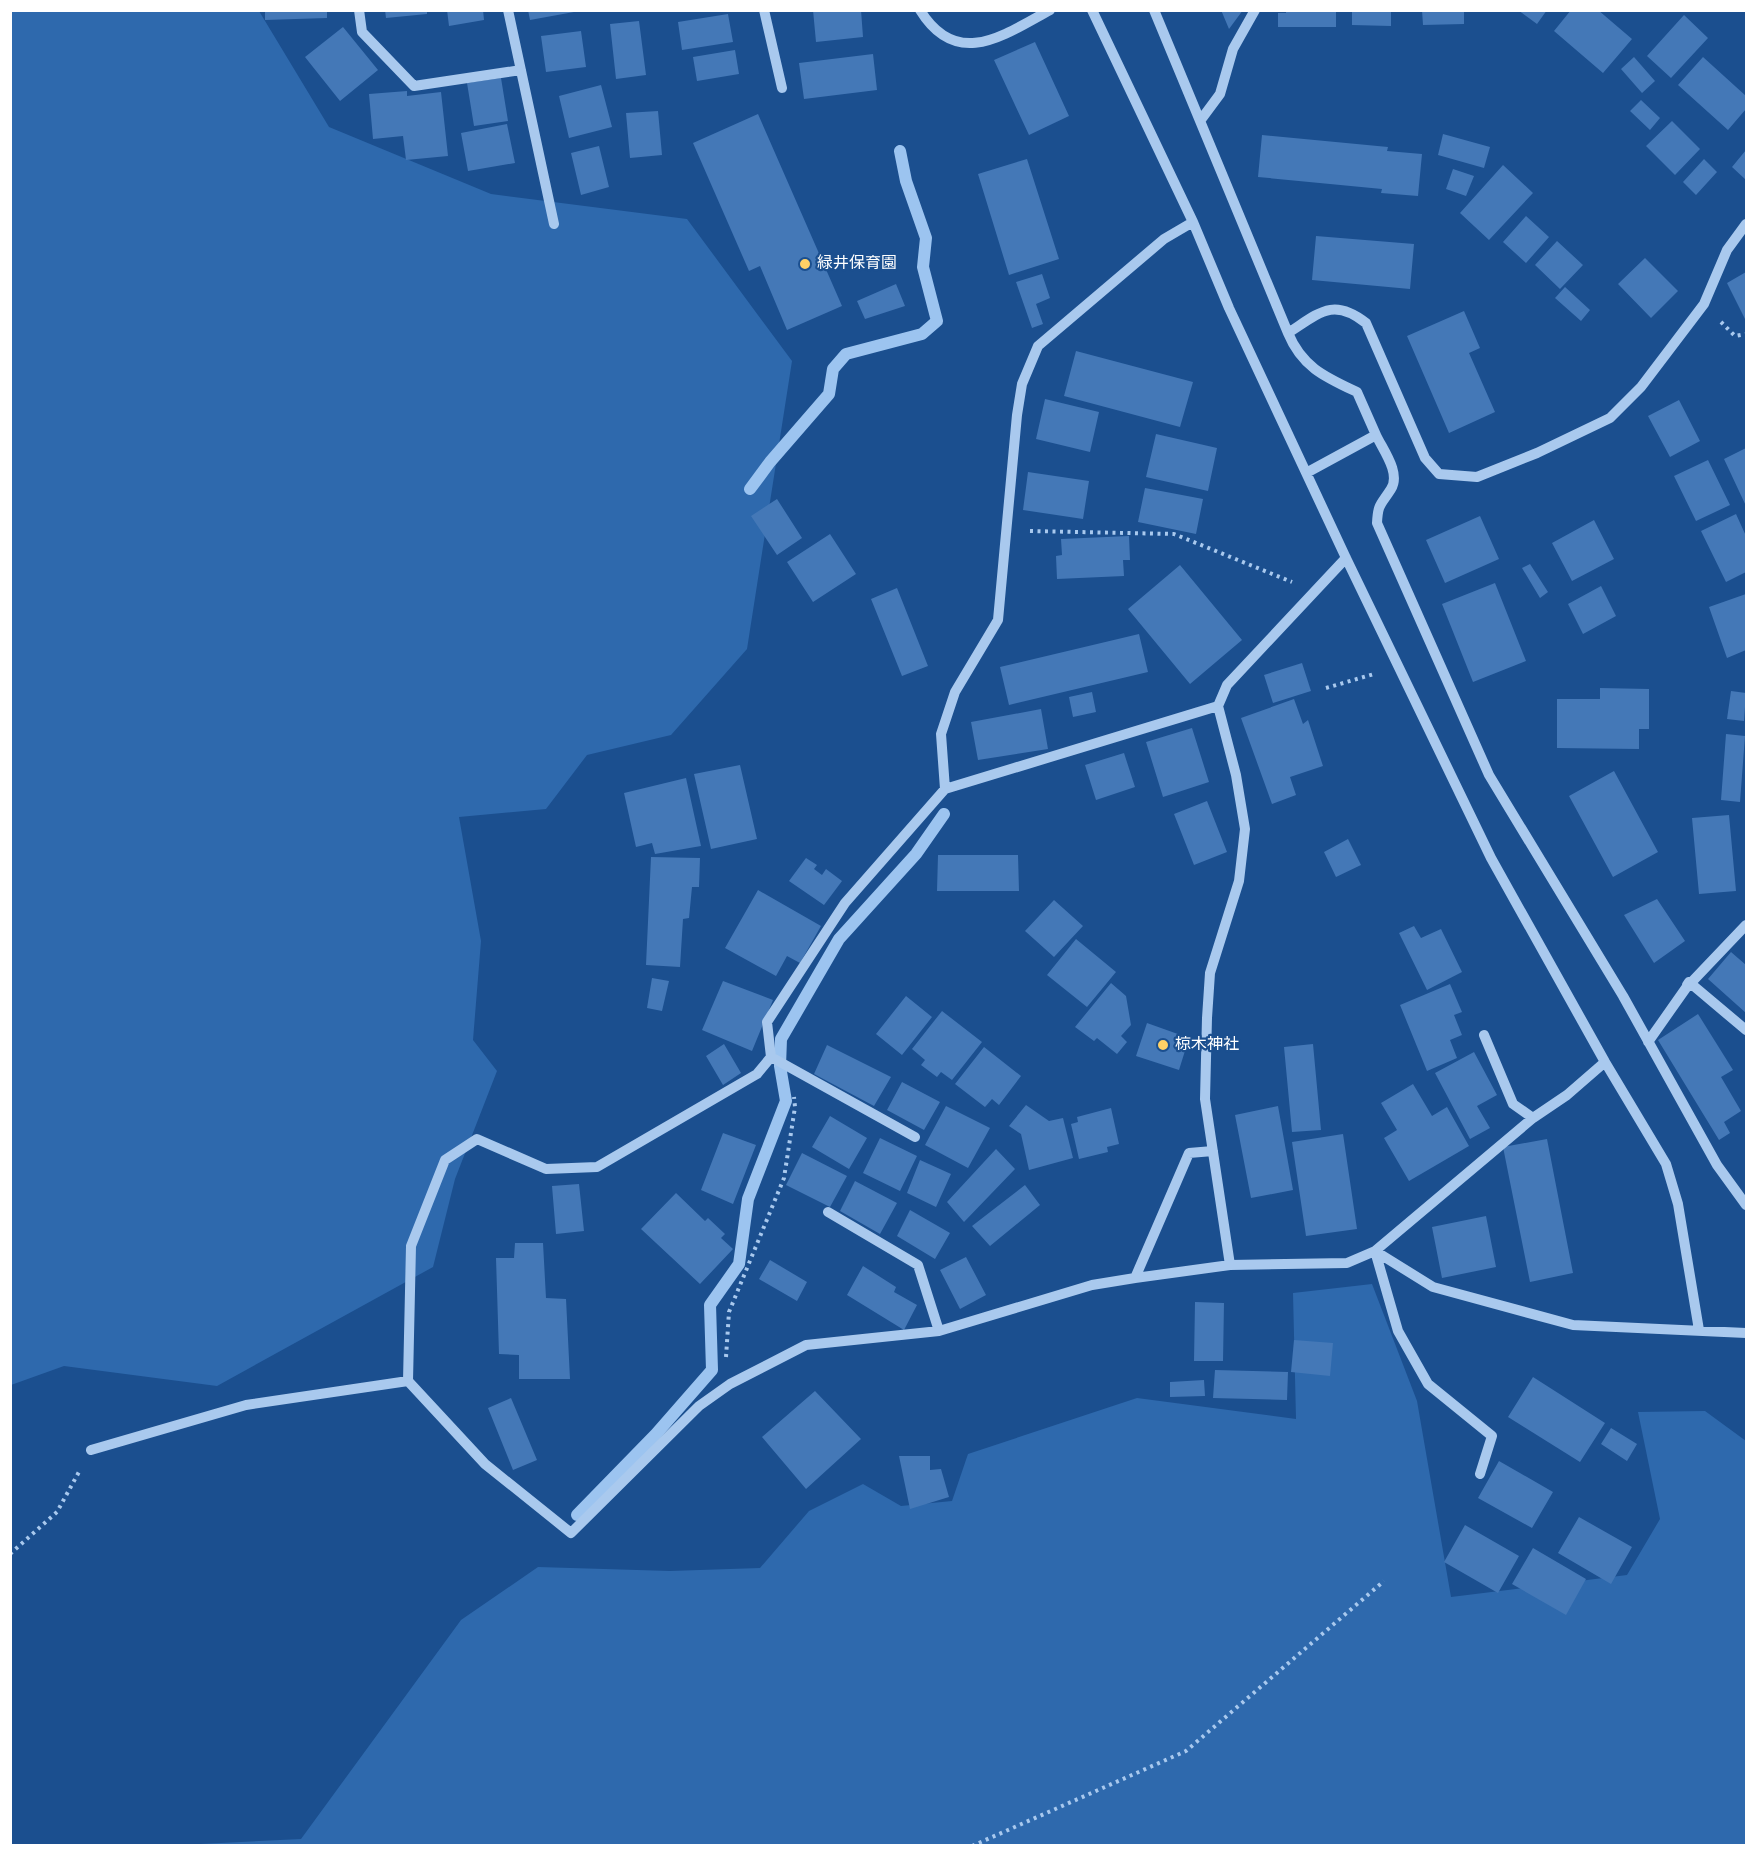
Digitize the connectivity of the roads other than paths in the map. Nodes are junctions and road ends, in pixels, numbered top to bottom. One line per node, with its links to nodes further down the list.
1 (359, 10): 9 (street)
2 (508, 10): 9 (street)
3 (764, 10): 10 (street)
4 (920, 10): 5 (street)
5 (1050, 10)
6 (1092, 10): 12 (street)
7 (1154, 10): 11 (street)
8 (1255, 10): 11 (street)
9 (520, 70): 13 (street)
10 (782, 88)
11 (1200, 121): 15 (street)
12 (1193, 222): 17 (street); 20 (street)
13 (554, 224)
14 (1746, 224): 15 (street)
15 (1288, 333): 16 (street)
16 (1376, 435): 17 (street); 25 (street)
17 (1308, 472): 18 (street)
18 (1346, 558): 19 (street); 27 (street)
19 (1218, 706): 20 (street); 30 (street)
20 (945, 789): 26 (street)
21 (1746, 925): 22 (street)
22 (1686, 988): 23 (street); 25 (street)
23 (1746, 1030)
24 (1484, 1035): 28 (street)
25 (1648, 1042): 31 (street)
26 (771, 1058): 29 (street); 39 (street)
27 (1605, 1062): 28 (street); 36 (street)
28 (1533, 1118): 33 (street)
29 (915, 1137)
30 (1213, 1151): 34 (street); 35 (street)
31 (1746, 1205)
32 (828, 1212): 37 (street)
33 (1375, 1251): 34 (street); 36 (street); 41 (street)
34 (1230, 1265): 35 (street)
35 (1135, 1278): 37 (street)
36 (1699, 1330): 38 (street)
37 (939, 1331): 39 (street)
38 (1746, 1333)
39 (408, 1382): 40 (street)
40 (91, 1449)
41 (1480, 1474)

